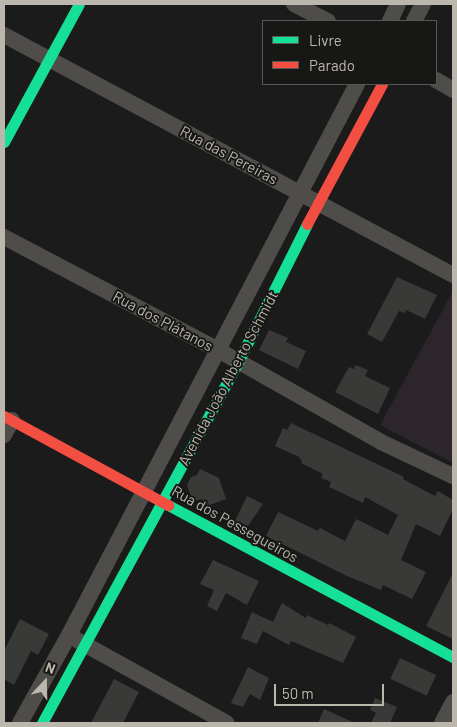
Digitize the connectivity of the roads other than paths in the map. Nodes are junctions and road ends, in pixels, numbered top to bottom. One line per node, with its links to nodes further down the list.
1 (79, 4): 9 (street)
2 (294, 4): 5 (street)
3 (398, 4): 6 (street)
4 (423, 4): 7 (street)
5 (326, 20)
6 (390, 20)
7 (415, 20)
8 (4, 35): 9 (street, Rua das Pereiras)
9 (50, 59): 14 (street); 15 (street, Rua das Pereiras)
10 (437, 81): 13 (street)
11 (357, 85): 15 (street, Avenida João Alberto Schmidt)
12 (381, 85): 16 (street, Avenida João Alberto Schmidt)
13 (453, 90)
14 (4, 142)
15 (301, 194): 16 (street, Rua das Pereiras); 19 (street, Avenida João Alberto Schmidt)
16 (318, 202): 18 (street, Rua das Pereiras); 20 (street, Avenida João Alberto Schmidt)
17 (4, 237): 19 (street, Rua dos Plátanos)
18 (453, 275)
19 (218, 350): 20 (street, Rua dos Plátanos); 24 (street, Avenida João Alberto Schmidt)
20 (238, 362): 23 (street, Rua dos Plátanos); 25 (street, Avenida João Alberto Schmidt)
21 (8, 418): 22 (street); 24 (street, Rua dos Pessegueiros)
22 (4, 436)
23 (453, 476)
24 (143, 493): 25 (street, Rua dos Pessegueiros); 26 (street, Avenida João Alberto Schmidt)
25 (163, 502): 27 (street, Avenida João Alberto Schmidt); 28 (street, Rua dos Pessegueiros)
26 (69, 635): 27 (street); 30 (street, Avenida João Alberto Schmidt)
27 (85, 644): 31 (street, Avenida João Alberto Schmidt); 32 (street)
28 (453, 657)
29 (453, 702): 33 (street)
30 (20, 723)
31 (42, 723)
32 (227, 723)
33 (442, 723)

